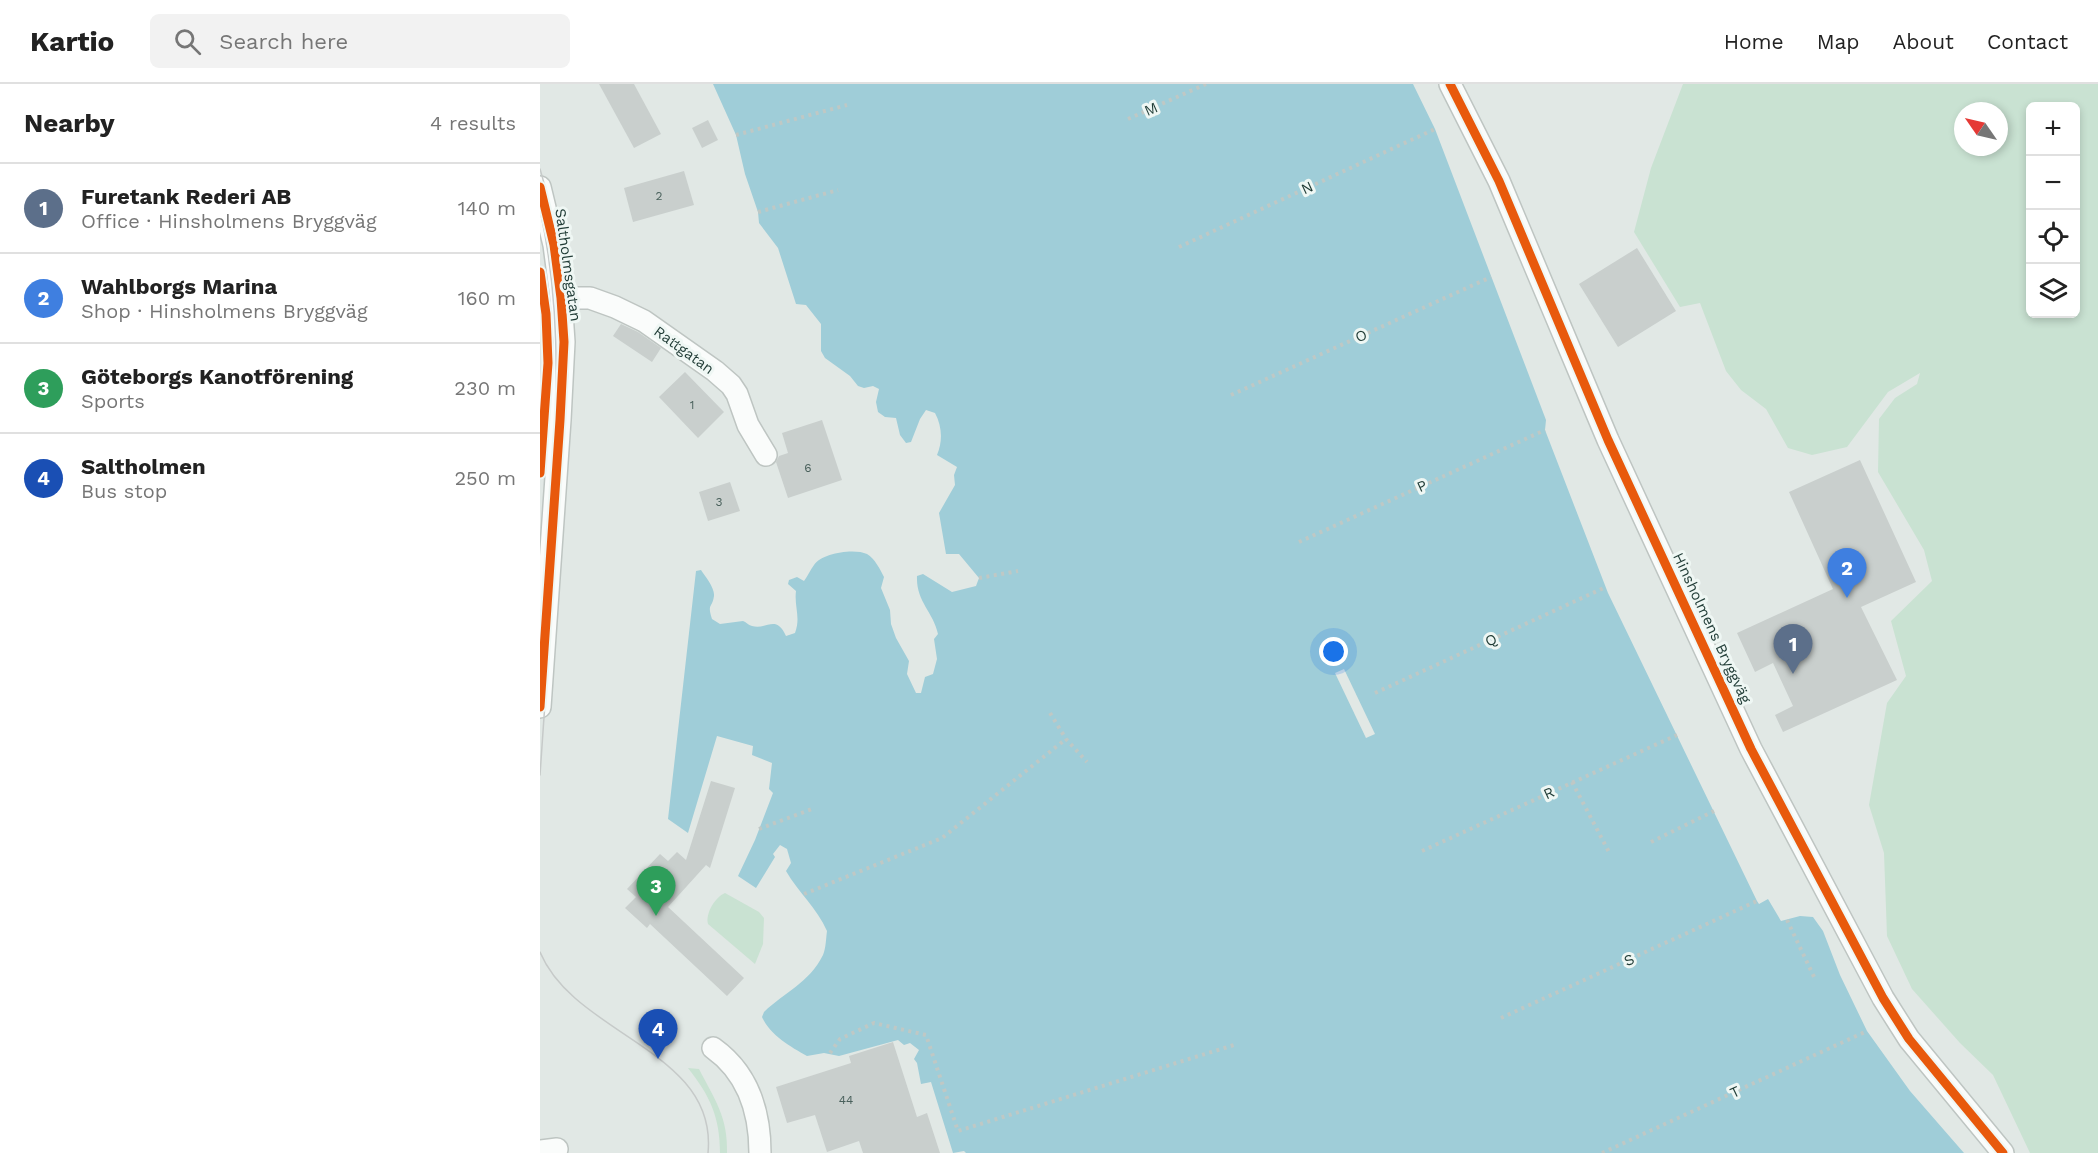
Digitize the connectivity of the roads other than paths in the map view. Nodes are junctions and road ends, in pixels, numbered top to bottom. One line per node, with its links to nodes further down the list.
1 (1450, 84): 8 (street, Hinsholmens Bryggväg)
2 (540, 187): 3 (street, Saltholmsgatan)
3 (561, 298): 4 (street, Rattgatan); 5 (street, Saltholmsgatan)
4 (766, 455)
5 (540, 707)
6 (713, 1048): 7 (street)
7 (760, 1153)
8 (2003, 1153)

